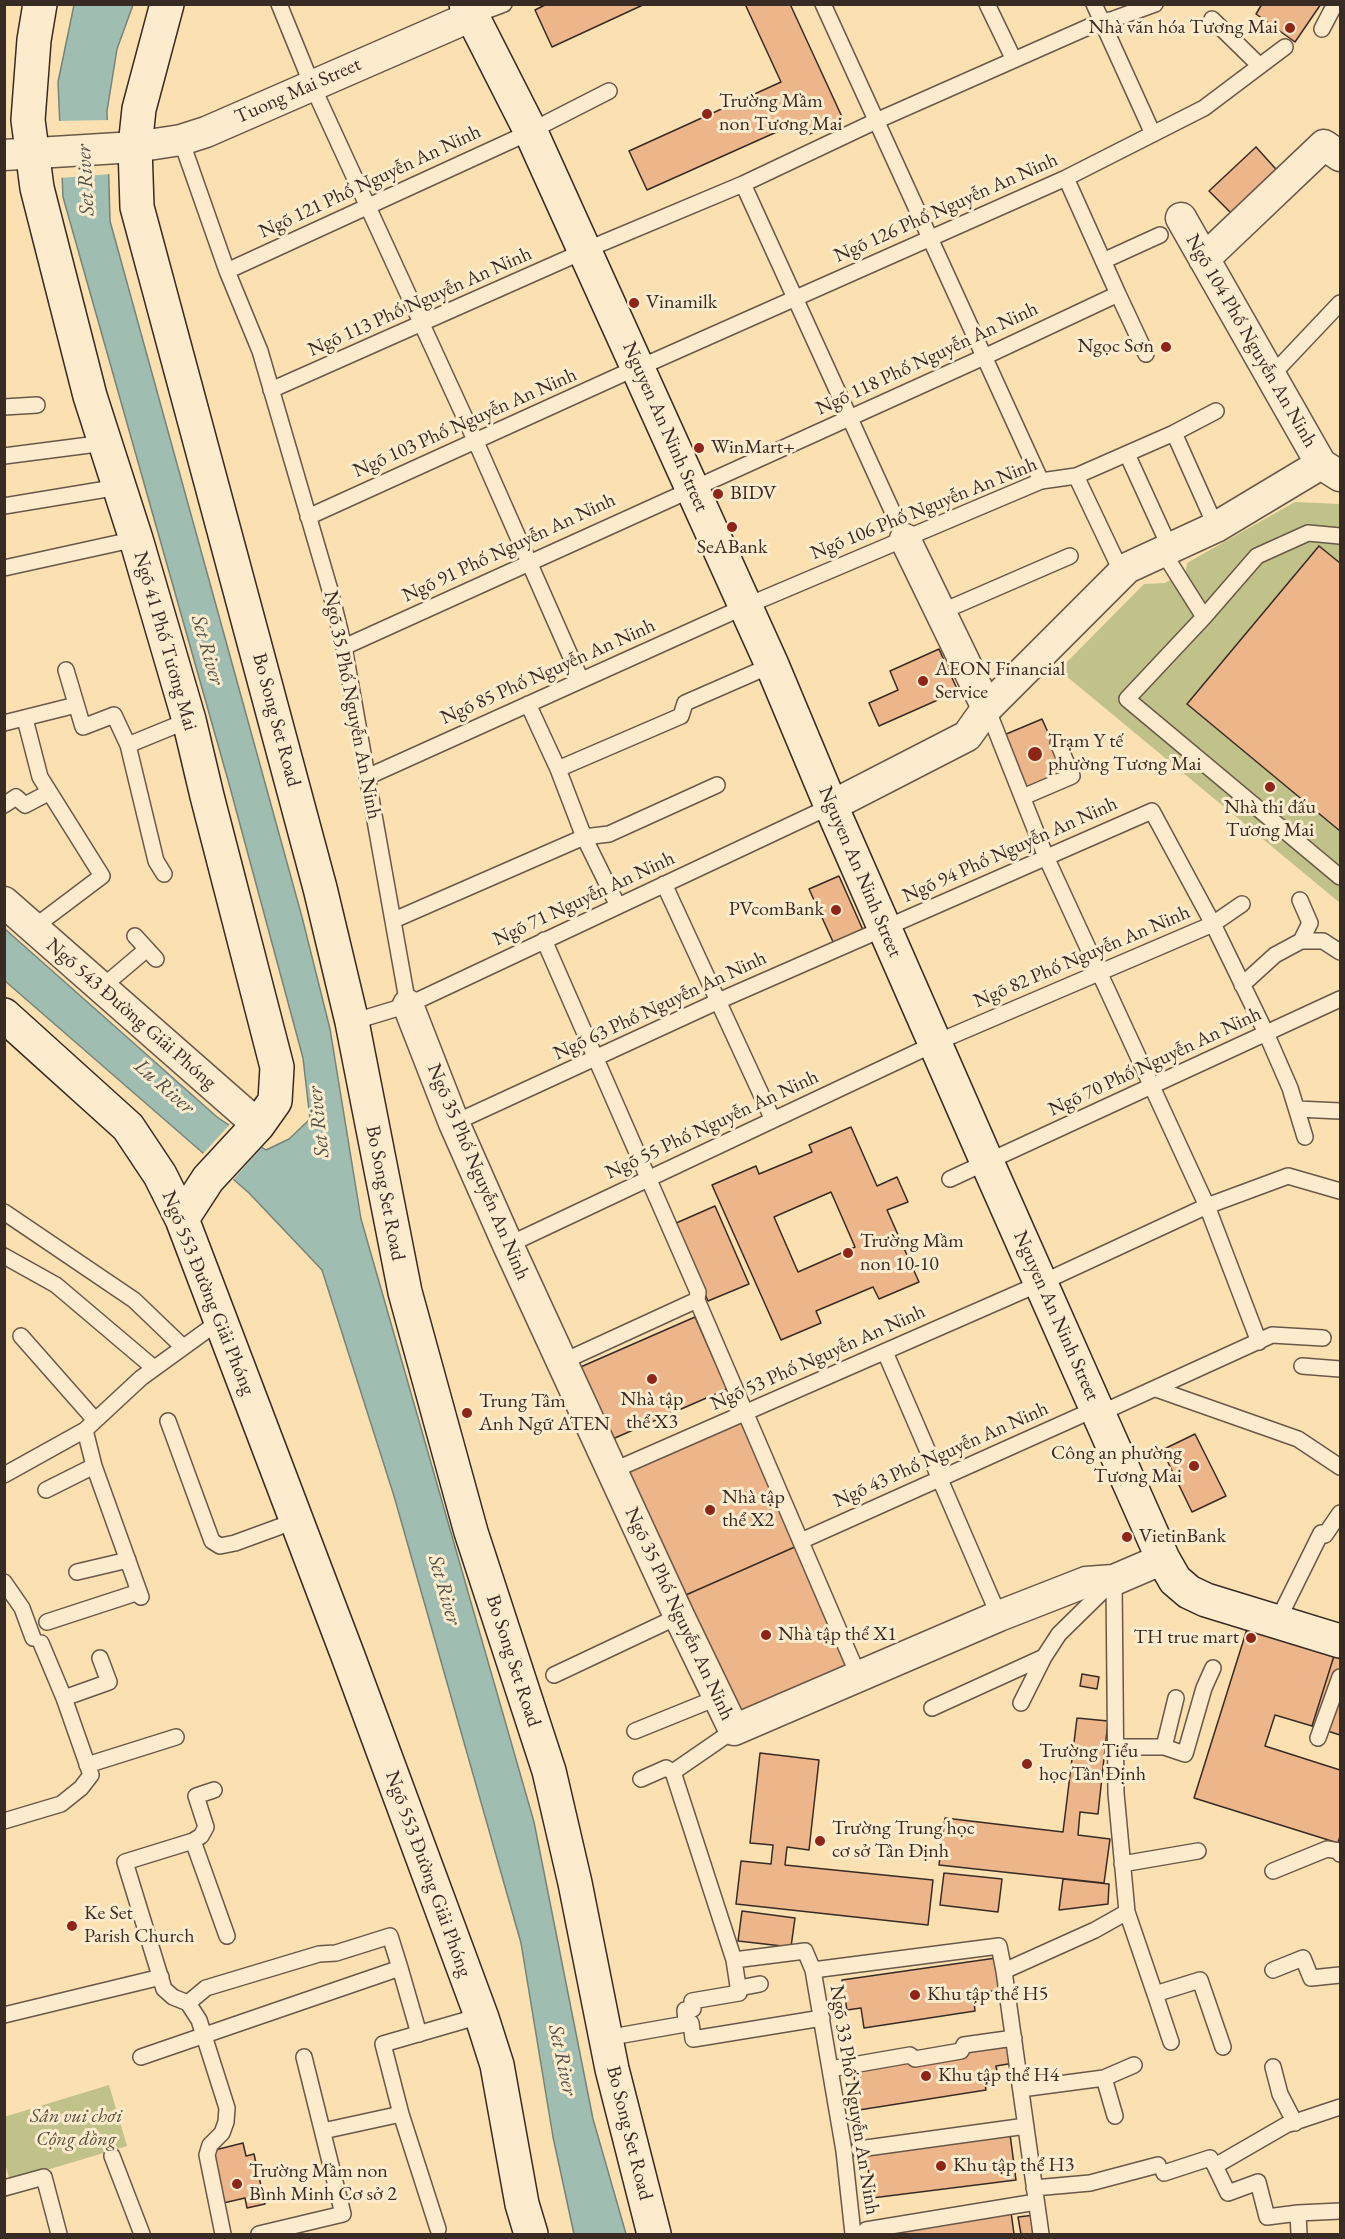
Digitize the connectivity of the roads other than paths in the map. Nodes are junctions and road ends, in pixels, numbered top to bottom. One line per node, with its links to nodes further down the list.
1 (40, 4): 24 (street, Ngõ 41 Phố Tương Mai)
2 (167, 4): 23 (street, Bo Song Set Road)
3 (279, 4): 17 (lane)
4 (504, 4): 10 (lane)
5 (823, 4): 19 (lane)
6 (987, 4): 15 (lane)
7 (1094, 4): 12 (lane)
8 (1155, 4): 12 (lane, Ngõ 113 Phố Nguyễn An Ninh)
9 (1335, 4): 13 (lane)
10 (469, 10): 17 (street, Tuong Mai Street); 20 (street, Nguyen An Ninh Street)
11 (1212, 19): 16 (lane)
12 (1102, 21): 15 (lane, Ngõ 113 Phố Nguyễn An Ninh); 21 (lane)
13 (1322, 29)
14 (1285, 47): 16 (lane, Ngõ 126 Phố Nguyễn An Ninh)
15 (1014, 60): 19 (lane, Ngõ 113 Phố Nguyễn An Ninh)
16 (1260, 66): 21 (lane, Ngõ 126 Phố Nguyễn An Ninh)
17 (312, 85): 22 (street, Tuong Mai Street); 28 (lane)
18 (609, 91): 20 (lane, Ngõ 121 Phố Nguyễn An Ninh)
19 (876, 121): 27 (lane, Ngõ 113 Phố Nguyễn An Ninh); 30 (lane)
20 (530, 130): 28 (lane, Ngõ 121 Phố Nguyễn An Ninh); 31 (street, Nguyen An Ninh Street)
21 (1153, 134): 26 (lane, Ngõ 126 Phố Nguyễn An Ninh)
22 (181, 140): 23 (street, Tuong Mai Street); 34 (lane, Ngõ 35 Phố Nguyễn An Ninh)
23 (127, 147): 24 (street, Tuong Mai Street); 115 (street, Bo Song Set Road)
24 (28, 154): 50 (street, Ngõ 41 Phố Tương Mai)
25 (1341, 156): 32 (street)
26 (1066, 178): 30 (lane, Ngõ 126 Phố Nguyễn An Ninh); 33 (lane)
27 (743, 184): 31 (lane, Ngõ 113 Phố Nguyễn An Ninh); 36 (lane)
28 (367, 207): 34 (lane, Ngõ 121 Phố Nguyễn An Ninh); 38 (lane)
29 (1170, 226): 32 (street, Ngõ 104 Phố Nguyễn An Ninh); 33 (lane)
30 (930, 238): 36 (lane, Ngõ 126 Phố Nguyễn An Ninh); 40 (lane)
31 (585, 252): 38 (lane, Ngõ 113 Phố Nguyễn An Ninh); 41 (street, Nguyen An Ninh Street)
32 (1204, 259): 42 (street, Ngõ 104 Phố Nguyễn An Ninh)
33 (1103, 261): 35 (lane)
34 (227, 271): 43 (lane, Ngõ 35 Phố Nguyễn An Ninh)
35 (1118, 294): 39 (lane); 40 (lane, Ngõ 118 Phố Nguyễn An Ninh)
36 (795, 297): 41 (lane, Ngõ 126 Phố Nguyễn An Ninh); 47 (lane)
37 (1341, 303): 42 (lane)
38 (421, 324): 43 (lane, Ngõ 113 Phố Nguyễn An Ninh); 49 (lane)
39 (1146, 354)
40 (984, 357): 47 (lane, Ngõ 118 Phố Nguyễn An Ninh); 55 (lane)
41 (638, 367): 49 (lane, Ngõ 103 Phố Nguyễn An Ninh); 57 (street, Nguyen An Ninh Street)
42 (1270, 377): 53 (street, Ngõ 104 Phố Nguyễn An Ninh)
43 (271, 390): 59 (lane, Ngõ 35 Phố Nguyễn An Ninh)
44 (37, 405): 45 (lane)
45 (4, 407)
46 (1216, 411): 48 (lane, Ngõ 106 Phố Nguyễn An Ninh)
47 (850, 418): 57 (lane, Ngõ 118 Phố Nguyễn An Ninh); 62 (lane)
48 (1174, 433): 51 (lane, Ngõ 106 Phố Nguyễn An Ninh); 60 (lane)
49 (476, 442): 59 (lane, Ngõ 103 Phố Nguyễn An Ninh); 66 (lane)
50 (105, 443): 52 (lane); 56 (street, Ngõ 41 Phố Tương Mai)
51 (1127, 454): 54 (lane, Ngõ 106 Phố Nguyễn An Ninh); 64 (lane)
52 (4, 456)
53 (1331, 470): 60 (street, Ngõ 104 Phố Nguyễn An Ninh)
54 (1076, 476): 55 (lane, Ngõ 106 Phố Nguyễn An Ninh); 68 (lane)
55 (1041, 481): 62 (lane, Ngõ 106 Phố Nguyễn An Ninh)
56 (119, 487): 58 (lane); 63 (street, Ngõ 41 Phố Tương Mai)
57 (693, 489): 66 (lane, Ngõ 91 Phố Nguyễn An Ninh); 69 (street, Nguyen An Ninh Street)
58 (4, 507)
59 (308, 517): 72 (lane, Ngõ 35 Phố Nguyễn An Ninh)
60 (1216, 527): 64 (street, Ngõ 104 Phố Nguyễn An Ninh)
61 (1341, 536): 71 (lane)
62 (905, 538): 69 (lane, Ngõ 106 Phố Nguyễn An Ninh); 70 (street)
63 (136, 539): 67 (lane); 80 (street, Ngõ 41 Phố Tương Mai)
64 (1166, 550): 68 (street, Ngõ 104 Phố Nguyễn An Ninh); 71 (lane)
65 (1070, 556): 70 (lane)
66 (528, 563): 72 (lane, Ngõ 91 Phố Nguyễn An Ninh); 75 (lane)
67 (4, 568)
68 (1122, 573): 78 (street, Ngõ 104 Phố Nguyễn An Ninh)
69 (746, 606): 73 (street, Nguyen An Ninh Street); 75 (lane, Ngõ 85 Phố Nguyễn An Ninh)
70 (941, 612): 78 (street)
71 (1204, 617): 94 (lane)
72 (344, 647): 85 (lane, Ngõ 35 Phố Nguyễn An Ninh)
73 (772, 665): 84 (lane); 90 (street, Nguyen An Ninh Street)
74 (66, 670): 77 (lane)
75 (581, 680): 76 (lane, Ngõ 85 Phố Nguyễn An Ninh)
76 (528, 704): 84 (lane); 85 (lane, Ngõ 85 Phố Nguyễn An Ninh)
77 (76, 705): 79 (lane); 83 (lane)
78 (987, 708): 88 (lane); 90 (street, Ngõ 104 Phố Nguyễn An Ninh)
79 (25, 719): 81 (lane); 87 (lane)
80 (189, 720): 83 (lane); 124 (street, Ngõ 41 Phố Tương Mai)
81 (4, 723)
82 (1058, 743): 88 (lane)
83 (128, 745): 93 (lane)
84 (558, 769): 91 (lane)
85 (367, 777): 100 (lane, Ngõ 35 Phố Nguyễn An Ninh)
86 (717, 785): 91 (lane)
87 (48, 793): 89 (lane); 103 (lane)
88 (1023, 797): 92 (lane)
89 (4, 805)
90 (831, 806): 95 (lane, Ngõ 71 Nguyễn An Ninh); 102 (street, Nguyen An Ninh Street)
91 (584, 837): 99 (lane); 100 (lane)
92 (1046, 857): 101 (lane, Ngõ 94 Phố Nguyễn An Ninh); 102 (lane, Ngõ 94 Phố Nguyễn An Ninh); 108 (lane)
93 (164, 874)
94 (1341, 877)
95 (664, 884): 99 (lane, Ngõ 71 Nguyễn An Ninh); 112 (lane)
96 (1300, 900): 106 (lane)
97 (4, 902): 103 (street, Ngõ 543 Đường Giải Phóng)
98 (1242, 904): 101 (lane, Ngõ 82 Phố Nguyễn An Ninh)
99 (618, 906): 105 (lane, Ngõ 71 Nguyễn An Ninh)
100 (394, 920): 113 (lane, Ngõ 35 Phố Nguyễn An Ninh)
101 (1213, 924): 108 (lane, Ngõ 82 Phố Nguyễn An Ninh); 109 (lane)
102 (884, 927): 112 (lane, Ngõ 63 Phố Nguyễn An Ninh); 117 (street, Nguyen An Ninh Street)
103 (33, 928): 110 (street, Ngõ 543 Đường Giải Phóng)
104 (135, 936): 110 (lane)
105 (544, 940): 113 (lane, Ngõ 71 Nguyễn An Ninh); 118 (lane)
106 (1301, 941): 107 (lane); 109 (lane)
107 (1341, 952)
108 (1100, 974): 117 (lane, Ngõ 82 Phố Nguyễn An Ninh); 119 (lane)
109 (1242, 984): 116 (lane)
110 (101, 988): 124 (street, Ngõ 543 Đường Giải Phóng)
111 (1341, 999): 116 (lane, Ngõ 70 Phố Nguyễn An Ninh)
112 (718, 1002): 118 (lane, Ngõ 63 Phố Nguyễn An Ninh); 122 (lane)
113 (408, 1005): 115 (lane, Ngõ 71 Nguyễn An Ninh); 123 (street, Ngõ 35 Phố Nguyễn An Ninh)
114 (4, 1015): 132 (street, Ngõ 553 Đường Giải Phóng)
115 (352, 1022): 217 (street, Bo Song Set Road)
116 (1266, 1033): 119 (lane, Ngõ 70 Phố Nguyễn An Ninh); 120 (lane)
117 (935, 1044): 122 (lane, Ngõ 55 Phố Nguyễn An Ninh); 126 (street, Nguyen An Ninh Street)
118 (596, 1058): 123 (lane, Ngõ 63 Phố Nguyễn An Ninh); 127 (lane)
119 (1152, 1087): 126 (lane, Ngõ 70 Phố Nguyễn An Ninh); 130 (lane)
120 (1297, 1109): 121 (lane); 125 (lane)
121 (1341, 1111)
122 (773, 1120): 127 (lane, Ngõ 55 Phố Nguyễn An Ninh)
123 (454, 1123): 133 (street, Ngõ 35 Phố Nguyễn An Ninh)
124 (258, 1125): 132 (street, Ngõ 41 Phố Tương Mai)
125 (1305, 1137)
126 (987, 1162): 128 (lane, Ngõ 70 Phố Nguyễn An Ninh); 135 (street, Nguyen An Ninh Street)
127 (649, 1179): 133 (lane, Ngõ 55 Phố Nguyễn An Ninh); 136 (lane)
128 (950, 1179)
129 (1341, 1191): 130 (lane, Ngõ 53 Phố Nguyễn An Ninh)
130 (1206, 1206): 135 (lane, Ngõ 53 Phố Nguyễn An Ninh); 140 (lane)
131 (4, 1212): 141 (lane)
132 (182, 1219): 137 (street, Ngõ 553 Đường Giải Phóng)
133 (508, 1245): 143 (street, Ngõ 35 Phố Nguyễn An Ninh)
134 (4, 1256): 145 (lane)
135 (1041, 1283): 142 (lane, Ngõ 53 Phố Nguyễn An Ninh); 148 (street, Nguyen An Ninh Street)
136 (698, 1300): 143 (lane); 149 (lane)
137 (221, 1320): 141 (lane); 159 (street, Ngõ 553 Đường Giải Phóng)
138 (21, 1336): 151 (lane)
139 (1323, 1338): 140 (lane, Ngõ 43 Phố Nguyễn An Ninh)
140 (1258, 1342): 147 (lane, Ngõ 43 Phố Nguyễn An Ninh)
141 (183, 1347): 145 (lane)
142 (885, 1352): 149 (lane, Ngõ 53 Phố Nguyễn An Ninh); 156 (lane)
143 (562, 1362): 154 (street, Ngõ 35 Phố Nguyễn An Ninh)
144 (1302, 1366): 146 (lane)
145 (154, 1368): 151 (lane)
146 (1341, 1369)
147 (1156, 1389): 148 (lane, Ngõ 43 Phố Nguyễn An Ninh); 153 (lane)
148 (1098, 1409): 156 (lane, Ngõ 43 Phố Nguyễn An Ninh); 161 (street, Nguyen An Ninh Street)
149 (746, 1413): 154 (lane, Ngõ 53 Phố Nguyễn An Ninh); 160 (lane)
150 (168, 1421): 159 (lane)
151 (90, 1425): 152 (lane); 155 (lane)
152 (94, 1466): 157 (lane); 162 (lane)
153 (1341, 1467)
154 (612, 1471): 166 (street, Ngõ 35 Phố Nguyễn An Ninh)
155 (4, 1475)
156 (940, 1479): 160 (lane, Ngõ 43 Phố Nguyễn An Ninh); 167 (lane)
157 (46, 1490)
158 (1341, 1513): 169 (lane)
159 (295, 1521): 212 (street, Ngõ 553 Đường Giải Phóng)
160 (801, 1540): 175 (lane)
161 (1163, 1558): 164 (street, Ngõ 35 Phố Nguyễn An Ninh); 169 (street, Nguyen An Ninh Street)
162 (128, 1560): 163 (lane); 168 (lane)
163 (77, 1572)
164 (1114, 1580): 167 (street, Ngõ 35 Phố Nguyễn An Ninh); 171 (lane); 186 (lane)
165 (4, 1582): 178 (lane)
166 (679, 1616): 174 (lane); 177 (street, Ngõ 35 Phố Nguyễn An Ninh)
167 (999, 1616): 175 (street, Ngõ 35 Phố Nguyễn An Ninh)
168 (47, 1622)
169 (1277, 1622): 170 (street, Nguyen An Ninh Street)
170 (1341, 1641)
171 (1044, 1657): 180 (lane); 181 (lane)
172 (100, 1658): 178 (lane)
173 (1213, 1668): 187 (lane)
174 (554, 1674)
175 (859, 1677): 182 (street, Ngõ 35 Phố Nguyễn An Ninh)
176 (1341, 1677): 185 (lane)
177 (719, 1697): 182 (street, Ngõ 35 Phố Nguyễn An Ninh); 183 (lane)
178 (64, 1698): 188 (lane)
179 (1176, 1698): 187 (lane)
180 (1021, 1703)
181 (932, 1708)
182 (734, 1730): 189 (lane)
183 (635, 1731)
184 (176, 1737): 188 (lane)
185 (1318, 1738)
186 (1117, 1747): 187 (lane); 196 (lane)
187 (1164, 1747)
188 (87, 1765): 192 (lane)
189 (673, 1772): 190 (lane); 200 (lane)
190 (641, 1779)
191 (214, 1790): 193 (lane)
192 (4, 1821)
193 (193, 1841): 199 (lane); 206 (lane)
194 (1198, 1851): 196 (lane)
195 (1341, 1854): 197 (lane)
196 (1122, 1864): 198 (lane)
197 (1273, 1871)
198 (1127, 1911): 204 (lane); 209 (lane)
199 (227, 1936)
200 (734, 1960): 202 (lane); 208 (lane)
201 (400, 1968): 210 (lane); 215 (lane); 216 (lane)
202 (813, 1970): 204 (lane, Ngõ 33 Phố Nguyễn An Ninh); 213 (lane, Ngõ 33 Phố Nguyễn An Ninh)
203 (1273, 1970): 205 (lane)
204 (1004, 1971): 218 (lane, Ngõ 33 Phố Nguyễn An Ninh)
205 (1341, 1975)
206 (161, 1977): 210 (lane); 211 (lane)
207 (760, 1984): 208 (lane)
208 (739, 1988): 214 (lane)
209 (1155, 1994): 219 (lane); 220 (lane)
210 (188, 2004): 216 (lane)
211 (4, 2015)
212 (482, 2018): 215 (lane); 248 (street, Ngõ 553 Đường Giải Phóng)
213 (822, 2018): 214 (lane); 225 (lane, Ngõ 33 Phố Nguyễn An Ninh)
214 (686, 2024): 217 (lane)
215 (419, 2034): 229 (lane)
216 (204, 2037): 221 (lane); 246 (lane)
217 (606, 2038): 249 (street, Bo Song Set Road)
218 (1014, 2038): 225 (lane); 227 (lane, Ngõ 33 Phố Nguyễn An Ninh)
219 (1172, 2042)
220 (1223, 2048)
221 (141, 2057)
222 (304, 2057): 233 (lane)
223 (1134, 2065): 226 (lane)
224 (1273, 2067): 231 (lane)
225 (830, 2068): 243 (lane, Ngõ 33 Phố Nguyễn An Ninh)
226 (1104, 2078): 227 (lane); 230 (lane)
227 (1021, 2089): 232 (lane, Ngõ 33 Phố Nguyễn An Ninh)
228 (1341, 2107): 231 (lane)
229 (401, 2114): 233 (lane); 241 (lane)
230 (1115, 2116)
231 (1295, 2123): 236 (lane)
232 (1026, 2126): 234 (lane); 238 (lane, Ngõ 33 Phố Nguyễn An Ninh)
233 (322, 2131): 242 (lane)
234 (859, 2149)
235 (112, 2156): 245 (lane)
236 (1215, 2166): 238 (lane); 240 (lane)
237 (4, 2188): 244 (lane)
238 (1035, 2195): 243 (lane); 250 (lane, Ngõ 33 Phố Nguyễn An Ninh)
239 (1341, 2211): 240 (lane)
240 (1298, 2213): 251 (lane)
241 (438, 2229)
242 (292, 2231): 247 (lane)
243 (860, 2232)
244 (59, 2235)
245 (142, 2235)
246 (223, 2235)
247 (259, 2235)
248 (531, 2235)
249 (654, 2235)
250 (1041, 2235)
251 (1299, 2235)

